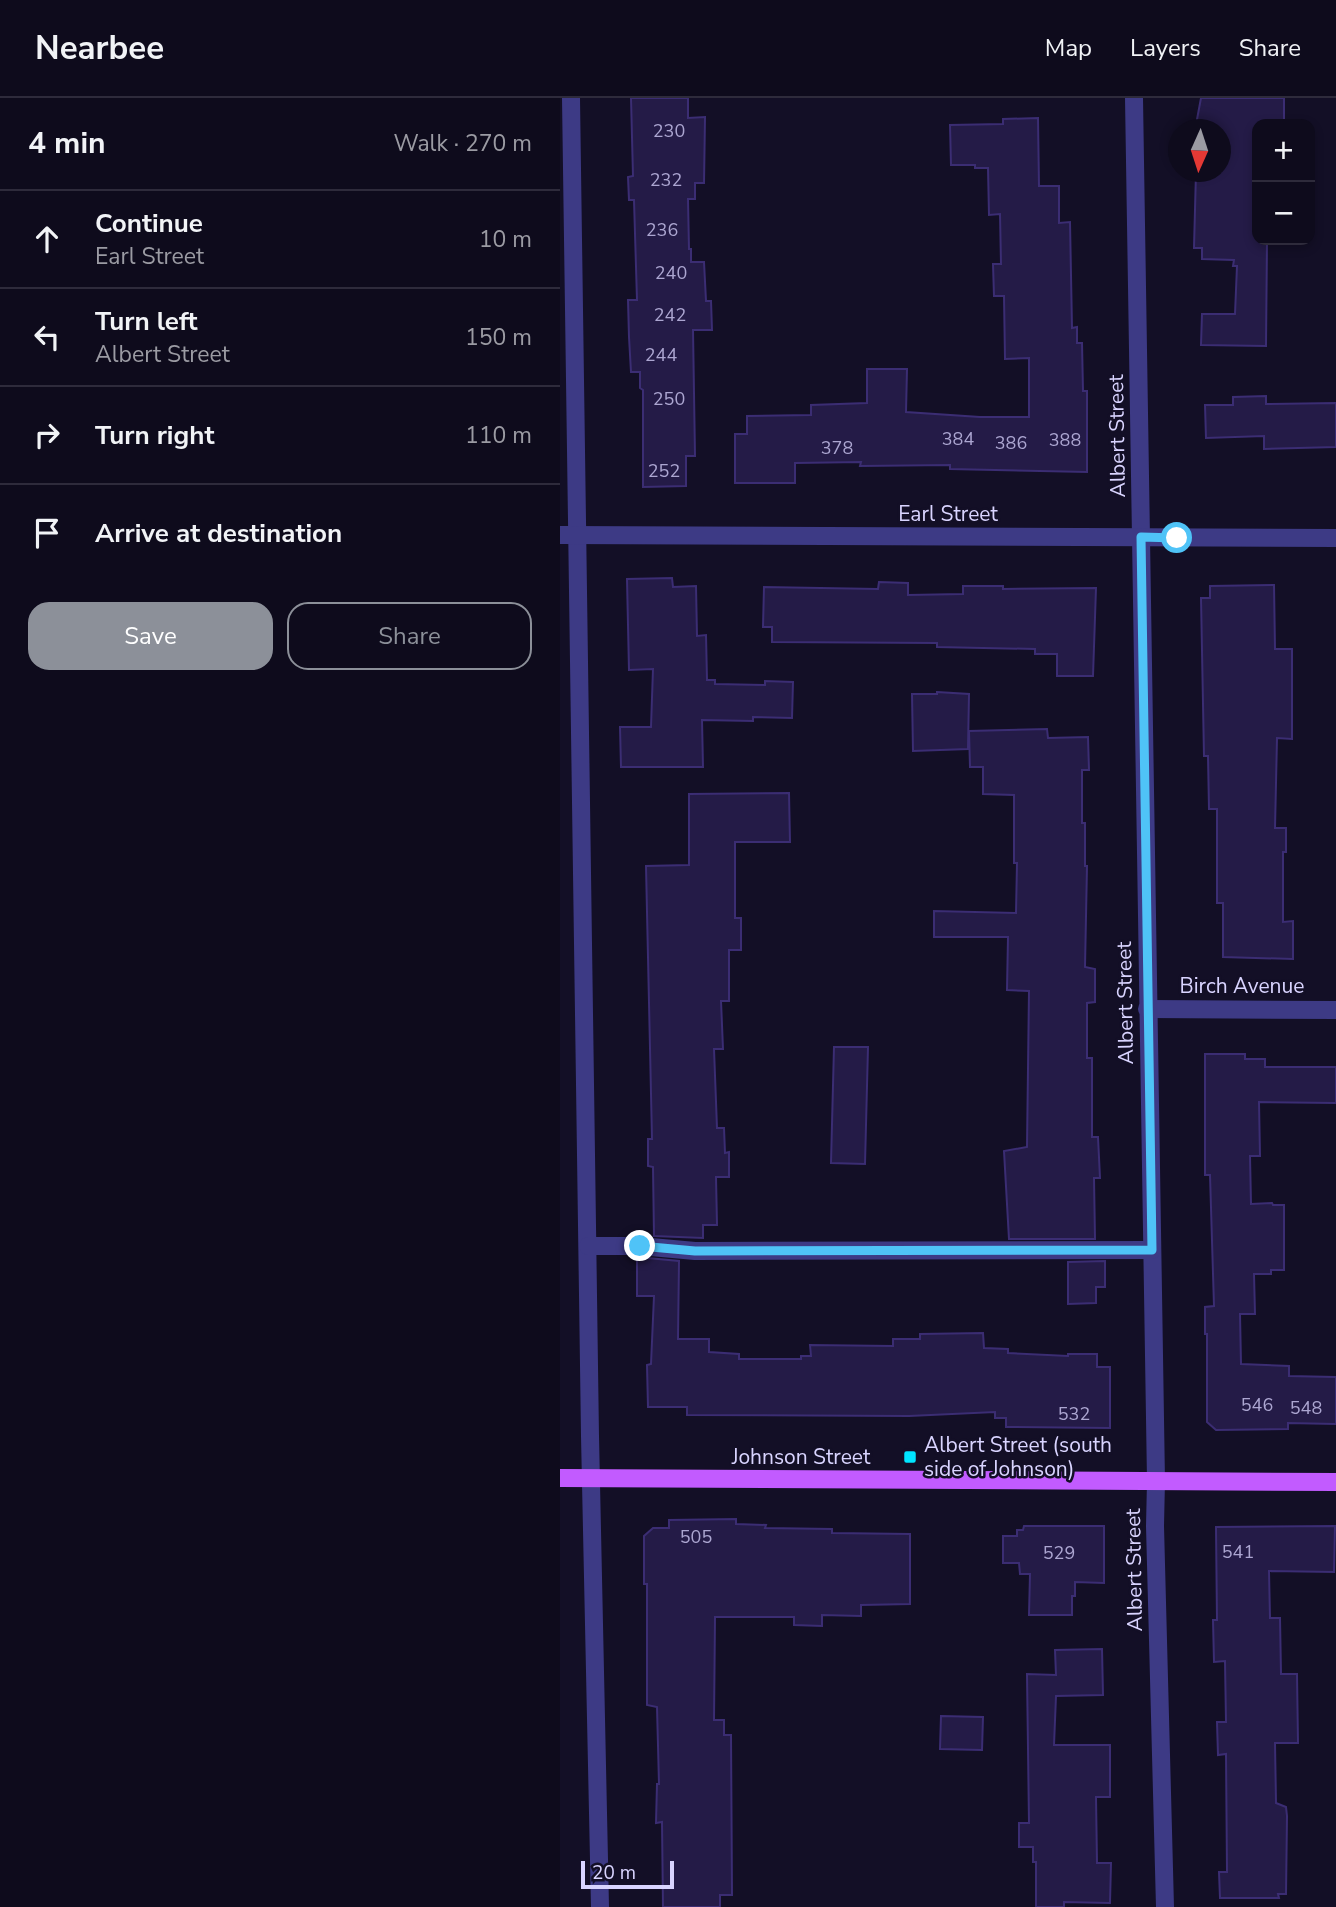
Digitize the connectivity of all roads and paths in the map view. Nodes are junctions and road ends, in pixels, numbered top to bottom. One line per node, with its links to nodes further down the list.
1 (571, 98): 3 (street)
2 (1135, 98): 4 (street, Albert Street)
3 (569, 535): 4 (street, Earl Street); 8 (street)
4 (1141, 537): 5 (street, Earl Street); 6 (street, Albert Street)
5 (1336, 538)
6 (1147, 1009): 7 (street, Birch Avenue); 9 (street, Albert Street)
7 (1336, 1010)
8 (588, 1246): 9 (street); 11 (street)
9 (1152, 1250): 12 (street, Albert Street)
10 (560, 1478): 11 (main road, Johnson Street)
11 (591, 1478): 12 (main road, Johnson Street); 14 (street)
12 (1156, 1481): 13 (main road, Johnson Street); 15 (street, Albert Street)
13 (1336, 1482)
14 (600, 1907)
15 (1165, 1907)

